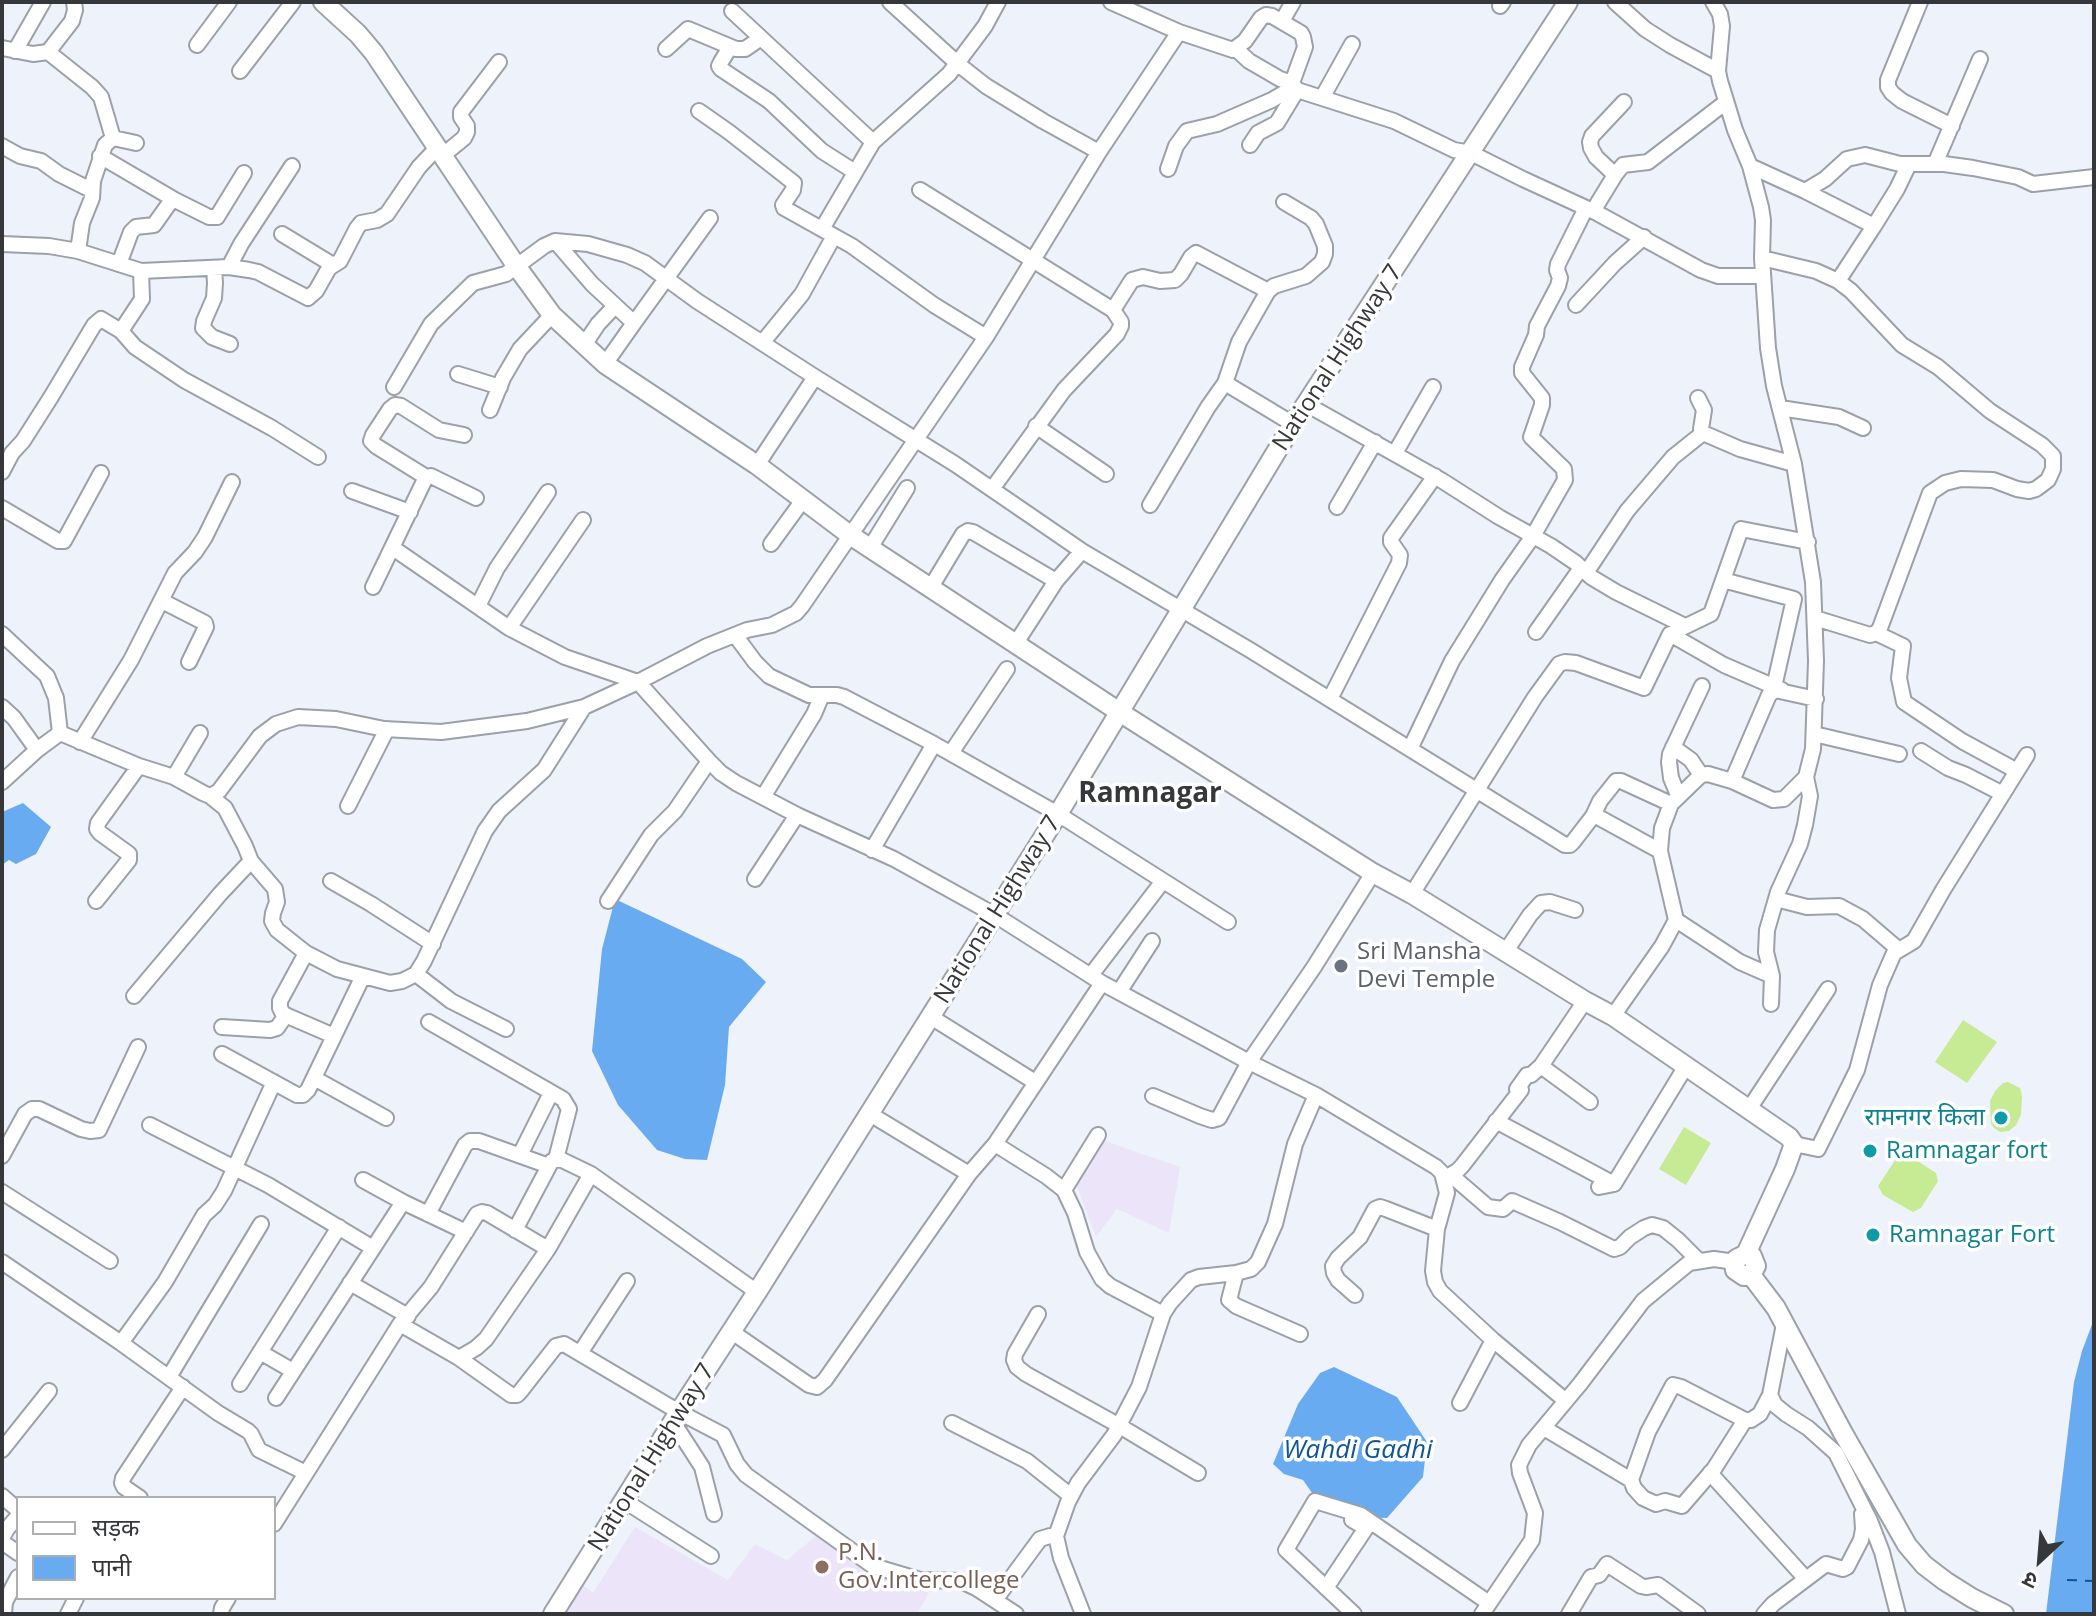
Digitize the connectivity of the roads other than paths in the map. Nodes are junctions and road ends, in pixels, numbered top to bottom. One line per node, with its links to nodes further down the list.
1 (43, 2): 21 (street)
2 (74, 2): 24 (street)
3 (229, 2): 19 (street)
4 (293, 2): 28 (street)
5 (323, 2): 41 (main road)
6 (890, 2): 27 (street)
7 (998, 2): 27 (street)
8 (1112, 2): 16 (street)
9 (1293, 2): 15 (street)
10 (1568, 2): 43 (main road, National Highway 7)
11 (1615, 2): 29 (street)
12 (1713, 2): 29 (street)
13 (1920, 2): 35 (street)
14 (732, 11): 17 (street)
15 (1282, 21): 23 (street); 30 (street)
16 (1179, 32): 23 (street); 42 (street)
17 (761, 38): 20 (street); 37 (street)
18 (1352, 44): 31 (street)
19 (197, 45)
20 (730, 47): 22 (street); 50 (street)
21 (8, 49): 24 (street)
22 (666, 49)
23 (1236, 49): 30 (street)
24 (48, 52): 36 (street)
25 (1980, 59): 35 (street)
26 (499, 62): 41 (street)
27 (958, 64): 37 (street); 42 (street)
28 (240, 71)
29 (1718, 71): 33 (street)
30 (1294, 87): 31 (street); 39 (street); 49 (street)
31 (1322, 98): 43 (street)
32 (1624, 102): 52 (street)
33 (1726, 102): 48 (street); 52 (street)
34 (699, 111): 62 (street)
35 (1952, 126): 46 (street)
36 (113, 138): 38 (street); 44 (street)
37 (873, 142): 50 (street)
38 (136, 143)
39 (1250, 145)
40 (2, 146): 54 (street)
41 (440, 152): 71 (street); 73 (main road)
42 (1099, 152): 69 (street)
43 (1471, 153): 59 (street); 98 (main road, National Highway 7)
44 (100, 156): 54 (street); 57 (street)
45 (1909, 164): 46 (street); 56 (street); 61 (street)
46 (1935, 164): 53 (street)
47 (292, 166): 72 (street)
48 (1750, 166): 56 (street); 68 (street)
49 (1168, 169)
50 (855, 172): 62 (street)
51 (244, 173): 57 (street)
52 (1615, 175): 59 (street)
53 (2094, 177)
54 (91, 190): 67 (street)
55 (920, 190): 69 (street)
56 (1805, 191): 61 (street)
57 (175, 200): 70 (street)
58 (1284, 202): 79 (street)
59 (1590, 210): 64 (street); 130 (street)
60 (710, 218): 77 (street)
61 (1874, 226): 78 (street)
62 (828, 233): 86 (street); 87 (street)
63 (282, 234): 71 (street)
64 (1644, 237): 76 (street); 80 (street)
65 (555, 241): 73 (street); 77 (street); 81 (street)
66 (2, 244): 67 (street)
67 (78, 251): 70 (street)
68 (1762, 258): 76 (street); 78 (street)
69 (1033, 260): 82 (street); 86 (street)
70 (119, 264): 75 (street)
71 (333, 265): 72 (street)
72 (229, 267): 74 (street)
73 (517, 267): 83 (main road); 94 (street)
74 (214, 268): 75 (street); 88 (street)
75 (141, 271): 85 (street)
76 (1762, 276): 99 (street)
77 (667, 279): 84 (street); 87 (street)
78 (1838, 281): 148 (street)
79 (1268, 291): 82 (street); 93 (street)
80 (1576, 305)
81 (615, 306): 84 (street); 89 (street)
82 (1113, 310): 102 (street)
83 (552, 315): 89 (main road); 95 (street)
84 (634, 323): 90 (street)
85 (121, 331): 109 (street); 112 (street)
86 (986, 337): 106 (street)
87 (762, 343): 92 (street)
88 (230, 344)
89 (584, 345): 90 (main road)
90 (605, 364): 111 (main road)
91 (458, 374): 95 (street)
92 (815, 377): 106 (street); 111 (street)
93 (1225, 383): 101 (street); 124 (street)
94 (394, 387)
95 (500, 387): 100 (street)
96 (1433, 387): 108 (street)
97 (1698, 398): 104 (street)
98 (1306, 404): 101 (main road, National Highway 7); 107 (street)
99 (1780, 408): 103 (street); 110 (street)
100 (490, 410)
101 (1293, 424): 143 (main road, National Highway 7)
102 (1036, 426): 114 (street); 119 (street)
103 (1863, 428)
104 (1703, 433): 110 (street); 136 (street)
105 (464, 435): 116 (street)
106 (916, 439): 119 (street); 129 (street)
107 (1375, 442): 108 (street); 125 (street)
108 (1395, 453): 115 (street)
109 (318, 457)
110 (1794, 464): 131 (street)
111 (757, 465): 123 (main road)
112 (2, 472)
113 (101, 473): 126 (street)
114 (1106, 474)
115 (1435, 476): 130 (street); 159 (street)
116 (426, 477): 122 (street); 127 (street)
117 (232, 482): 141 (street)
118 (907, 488): 134 (street)
119 (992, 489): 135 (street)
120 (352, 491): 127 (street)
121 (548, 492): 142 (street)
122 (476, 498)
123 (803, 500): 129 (main road); 132 (street)
124 (1150, 505)
125 (1337, 507)
126 (2, 508)
127 (410, 512): 133 (street)
128 (583, 520): 146 (street)
129 (850, 535): 134 (main road); 151 (street)
130 (1533, 536): 136 (street); 171 (street)
131 (1808, 542): 137 (street); 144 (street)
132 (771, 544)
133 (393, 548): 139 (street); 142 (street)
134 (870, 548): 140 (main road)
135 (1082, 551): 138 (street); 143 (street)
136 (1583, 571): 145 (street); 147 (street)
137 (1723, 580): 145 (street); 157 (street)
138 (1056, 581): 140 (street); 152 (street)
139 (373, 587)
140 (931, 587): 152 (main road)
141 (162, 601): 153 (street); 168 (street)
142 (478, 606): 146 (street)
143 (1182, 610): 159 (street); 163 (main road, National Highway 7)
144 (1815, 618): 148 (street); 160 (street)
145 (1685, 626): 150 (street)
146 (509, 628): 155 (street)
147 (1536, 632)
148 (1876, 633): 179 (street)
149 (2, 634): 165 (street)
150 (1670, 634): 157 (street); 185 (street)
151 (735, 635): 155 (street); 158 (street)
152 (1016, 643): 163 (main road)
153 (189, 662)
154 (1007, 669): 174 (street)
155 (638, 682): 162 (street); 177 (street)
156 (1702, 686): 170 (street)
157 (1778, 688): 160 (street); 183 (street)
158 (822, 695): 169 (street); 188 (street)
159 (1330, 699): 171 (street)
160 (1816, 699): 167 (street)
161 (2, 707): 172 (street)
162 (584, 707): 164 (street); 210 (street)
163 (1121, 713): 191 (main road, National Highway 7); 197 (main road)
164 (387, 729): 187 (street); 190 (street)
165 (60, 733): 168 (street); 172 (street)
166 (200, 733): 181 (street)
167 (1814, 734): 175 (street); 182 (street)
168 (80, 742): 178 (street)
169 (934, 744): 174 (street); 194 (street)
170 (1673, 747): 180 (street); 189 (street)
171 (1410, 749): 185 (street)
172 (37, 750): 184 (street)
173 (1921, 751): 186 (street)
174 (951, 753): 191 (street)
175 (1899, 754)
176 (2027, 755): 179 (street)
177 (709, 761): 188 (street); 204 (street)
178 (139, 766): 181 (street); 203 (street)
179 (2017, 771): 186 (street)
180 (1701, 775): 183 (street); 189 (street)
181 (174, 777): 187 (street)
182 (1806, 777): 183 (street); 202 (street)
183 (1732, 781)
184 (2, 782)
185 (1476, 791): 193 (street); 201 (street)
186 (2003, 794): 211 (street)
187 (210, 796): 196 (street)
188 (763, 797): 192 (street)
189 (1674, 800): 193 (street); 195 (street)
190 (348, 806)
191 (1058, 814): 200 (street); 206 (main road, National Highway 7)
192 (797, 815): 194 (street); 198 (street)
193 (1593, 816): 195 (street)
194 (872, 850): 206 (street)
195 (1660, 851): 207 (street)
196 (251, 861): 213 (street); 220 (street)
197 (1373, 873): 201 (main road); 232 (street)
198 (755, 879)
199 (331, 881): 210 (street)
200 (1163, 881): 208 (street); 217 (street)
201 (1412, 894): 212 (main road)
202 (1776, 899): 211 (street); 216 (street)
203 (96, 901)
204 (608, 901)
205 (1575, 910): 212 (street)
206 (995, 915): 217 (street); 225 (main road, National Highway 7)
207 (1676, 920): 216 (street); 224 (street)
208 (1228, 922)
209 (1152, 941): 219 (street)
210 (433, 944): 214 (street)
211 (1898, 949): 249 (street)
212 (1506, 951): 221 (main road)
213 (306, 953): 215 (street); 223 (street)
214 (416, 974): 215 (street); 228 (street)
215 (363, 976): 229 (street)
216 (1772, 976): 222 (street)
217 (1096, 979): 219 (street); 237 (street)
218 (1828, 989): 242 (street)
219 (1119, 992): 232 (street)
220 (134, 996)
221 (1585, 1001): 224 (main road); 233 (street)
222 (1771, 1004)
223 (286, 1015): 227 (street); 229 (street)
224 (1613, 1016): 234 (main road)
225 (931, 1017): 237 (street); 243 (main road, National Highway 7)
226 (429, 1022): 238 (street)
227 (222, 1027)
228 (506, 1029)
229 (334, 1036): 235 (street)
230 (138, 1047): 251 (street)
231 (222, 1054): 236 (street)
232 (1249, 1062): 239 (street); 240 (street)
233 (1541, 1066): 241 (street); 245 (street)
234 (1686, 1066): 242 (main road); 245 (street)
235 (314, 1078): 236 (street); 244 (street)
236 (274, 1082): 253 (street)
237 (1035, 1082): 248 (street)
238 (551, 1093): 250 (street); 252 (street)
239 (1316, 1095): 256 (street); 273 (street)
240 (1153, 1096)
241 (1590, 1102)
242 (1749, 1109): 249 (main road)
243 (870, 1114): 255 (street); 276 (main road, National Highway 7)
244 (386, 1118)
245 (1496, 1121): 256 (street)
246 (150, 1125): 253 (street)
247 (1098, 1135): 258 (street)
248 (995, 1144): 255 (street); 258 (street)
249 (1794, 1144): 269 (main road)
250 (520, 1155): 252 (street); 261 (street)
251 (2, 1156)
252 (552, 1162): 254 (street); 265 (street)
253 (234, 1167): 263 (street); 285 (street)
254 (591, 1174): 268 (street); 276 (street)
255 (969, 1174): 282 (street)
256 (1447, 1177): 264 (street); 270 (street)
257 (363, 1180): 260 (street)
258 (1064, 1190): 279 (street)
259 (2, 1192): 271 (street)
260 (403, 1202): 261 (street); 267 (street)
261 (428, 1214): 266 (street)
262 (261, 1224): 290 (street)
263 (339, 1227): 267 (street); 286 (street)
264 (1437, 1229): 277 (street); 284 (street)
265 (515, 1230): 266 (street); 268 (street)
266 (466, 1232): 280 (street)
267 (373, 1248): 275 (street)
268 (548, 1249): 288 (street)
269 (1740, 1258): 270 (street); 281 (main road)
270 (1698, 1260): 296 (street)
271 (110, 1261)
272 (2, 1262): 285 (street)
273 (1236, 1273): 279 (street); 283 (street)
274 (627, 1281): 287 (street)
275 (350, 1283): 280 (street); 289 (street)
276 (757, 1292): 282 (main road, National Highway 7)
277 (1355, 1295)
278 (1038, 1314): 301 (street)
279 (1163, 1314): 301 (street)
280 (404, 1320): 288 (street); 304 (street)
281 (1784, 1324): 294 (street); 333 (main road)
282 (732, 1332): 298 (main road, National Highway 7)
283 (1300, 1334)
284 (1493, 1340): 296 (street); 297 (street)
285 (121, 1343): 290 (street)
286 (260, 1352): 289 (street); 291 (street)
287 (580, 1353): 288 (street); 298 (street)
288 (459, 1358)
289 (293, 1371): 295 (street)
290 (169, 1377): 292 (street)
291 (240, 1384)
292 (183, 1387): 304 (street); 308 (street)
293 (49, 1391): 303 (street)
294 (1770, 1395): 299 (street); 311 (street)
295 (276, 1398)
296 (1566, 1401): 302 (street)
297 (1460, 1403)
298 (676, 1417): 310 (main road, National Highway 7); 313 (street); 322 (street)
299 (1745, 1420): 306 (street); 307 (street)
300 (952, 1423): 309 (street)
301 (1118, 1425): 305 (street); 309 (street)
302 (1544, 1428): 307 (street); 323 (street)
303 (2, 1450)
304 (306, 1473): 315 (street)
305 (1198, 1473)
306 (1710, 1473): 307 (street); 319 (street)
307 (1631, 1480)
308 (137, 1496)
309 (1071, 1496): 316 (street)
310 (623, 1500): 318 (street); 325 (main road, National Highway 7)
311 (1861, 1502): 319 (street); 332 (street)
312 (1327, 1505): 321 (street); 321 (street); 323 (street)
313 (714, 1514)
314 (16, 1518): 317 (street)
315 (276, 1521)
316 (1056, 1536): 322 (street); 327 (street)
317 (2, 1540)
318 (711, 1556)
319 (1806, 1579): 331 (street)
320 (16, 1581): 324 (street)
321 (1326, 1588): 328 (street)
322 (995, 1600): 326 (street)
323 (1486, 1609)
324 (4, 1614)
325 (553, 1614)
326 (1016, 1614)
327 (1083, 1614)
328 (1354, 1614)
329 (1569, 1614): 330 (street)
330 (1698, 1614)
331 (1764, 1614)
332 (1898, 1614)
333 (2004, 1614)

